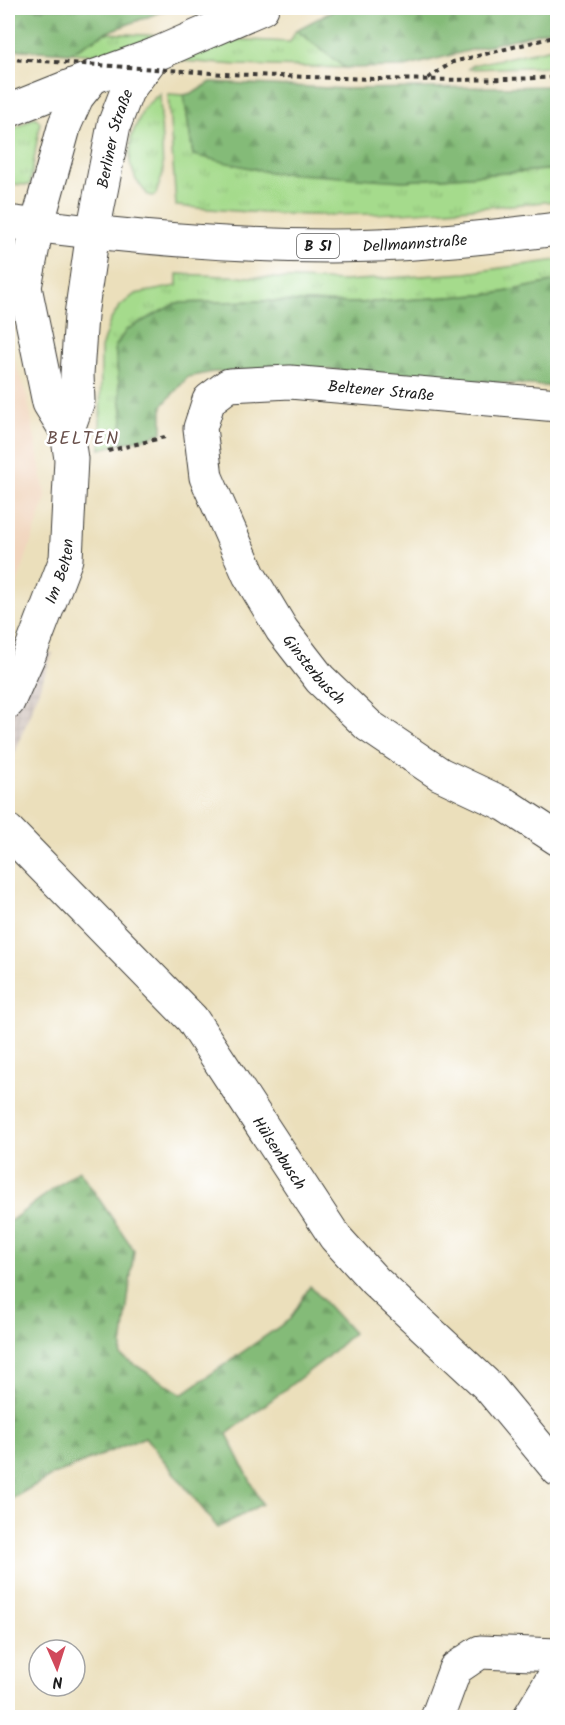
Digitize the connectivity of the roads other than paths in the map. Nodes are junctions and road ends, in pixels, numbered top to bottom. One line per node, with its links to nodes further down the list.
1 (262, 8): 2 (street, Berliner Straße)
2 (154, 55): 3 (street, Berliner Straße); 7 (street, Berliner Straße)
3 (93, 77): 4 (street, Berliner Straße); 5 (street)
4 (8, 111)
5 (22, 224): 7 (street, B 51); 10 (street)
6 (558, 229): 7 (street, Dellmannstraße / B 51)
7 (93, 232): 10 (street, Im Belten)
8 (558, 405): 9 (street, Beltener Straße)
9 (205, 414): 13 (street, Ginsterbusch)
10 (69, 446): 11 (street, Im Belten)
11 (8, 702)
12 (8, 831): 14 (street, Hülsenbusch)
13 (558, 839)
14 (558, 1470)
15 (558, 1655): 17 (street)
16 (558, 1670): 18 (street)
17 (437, 1718)
18 (529, 1718)

